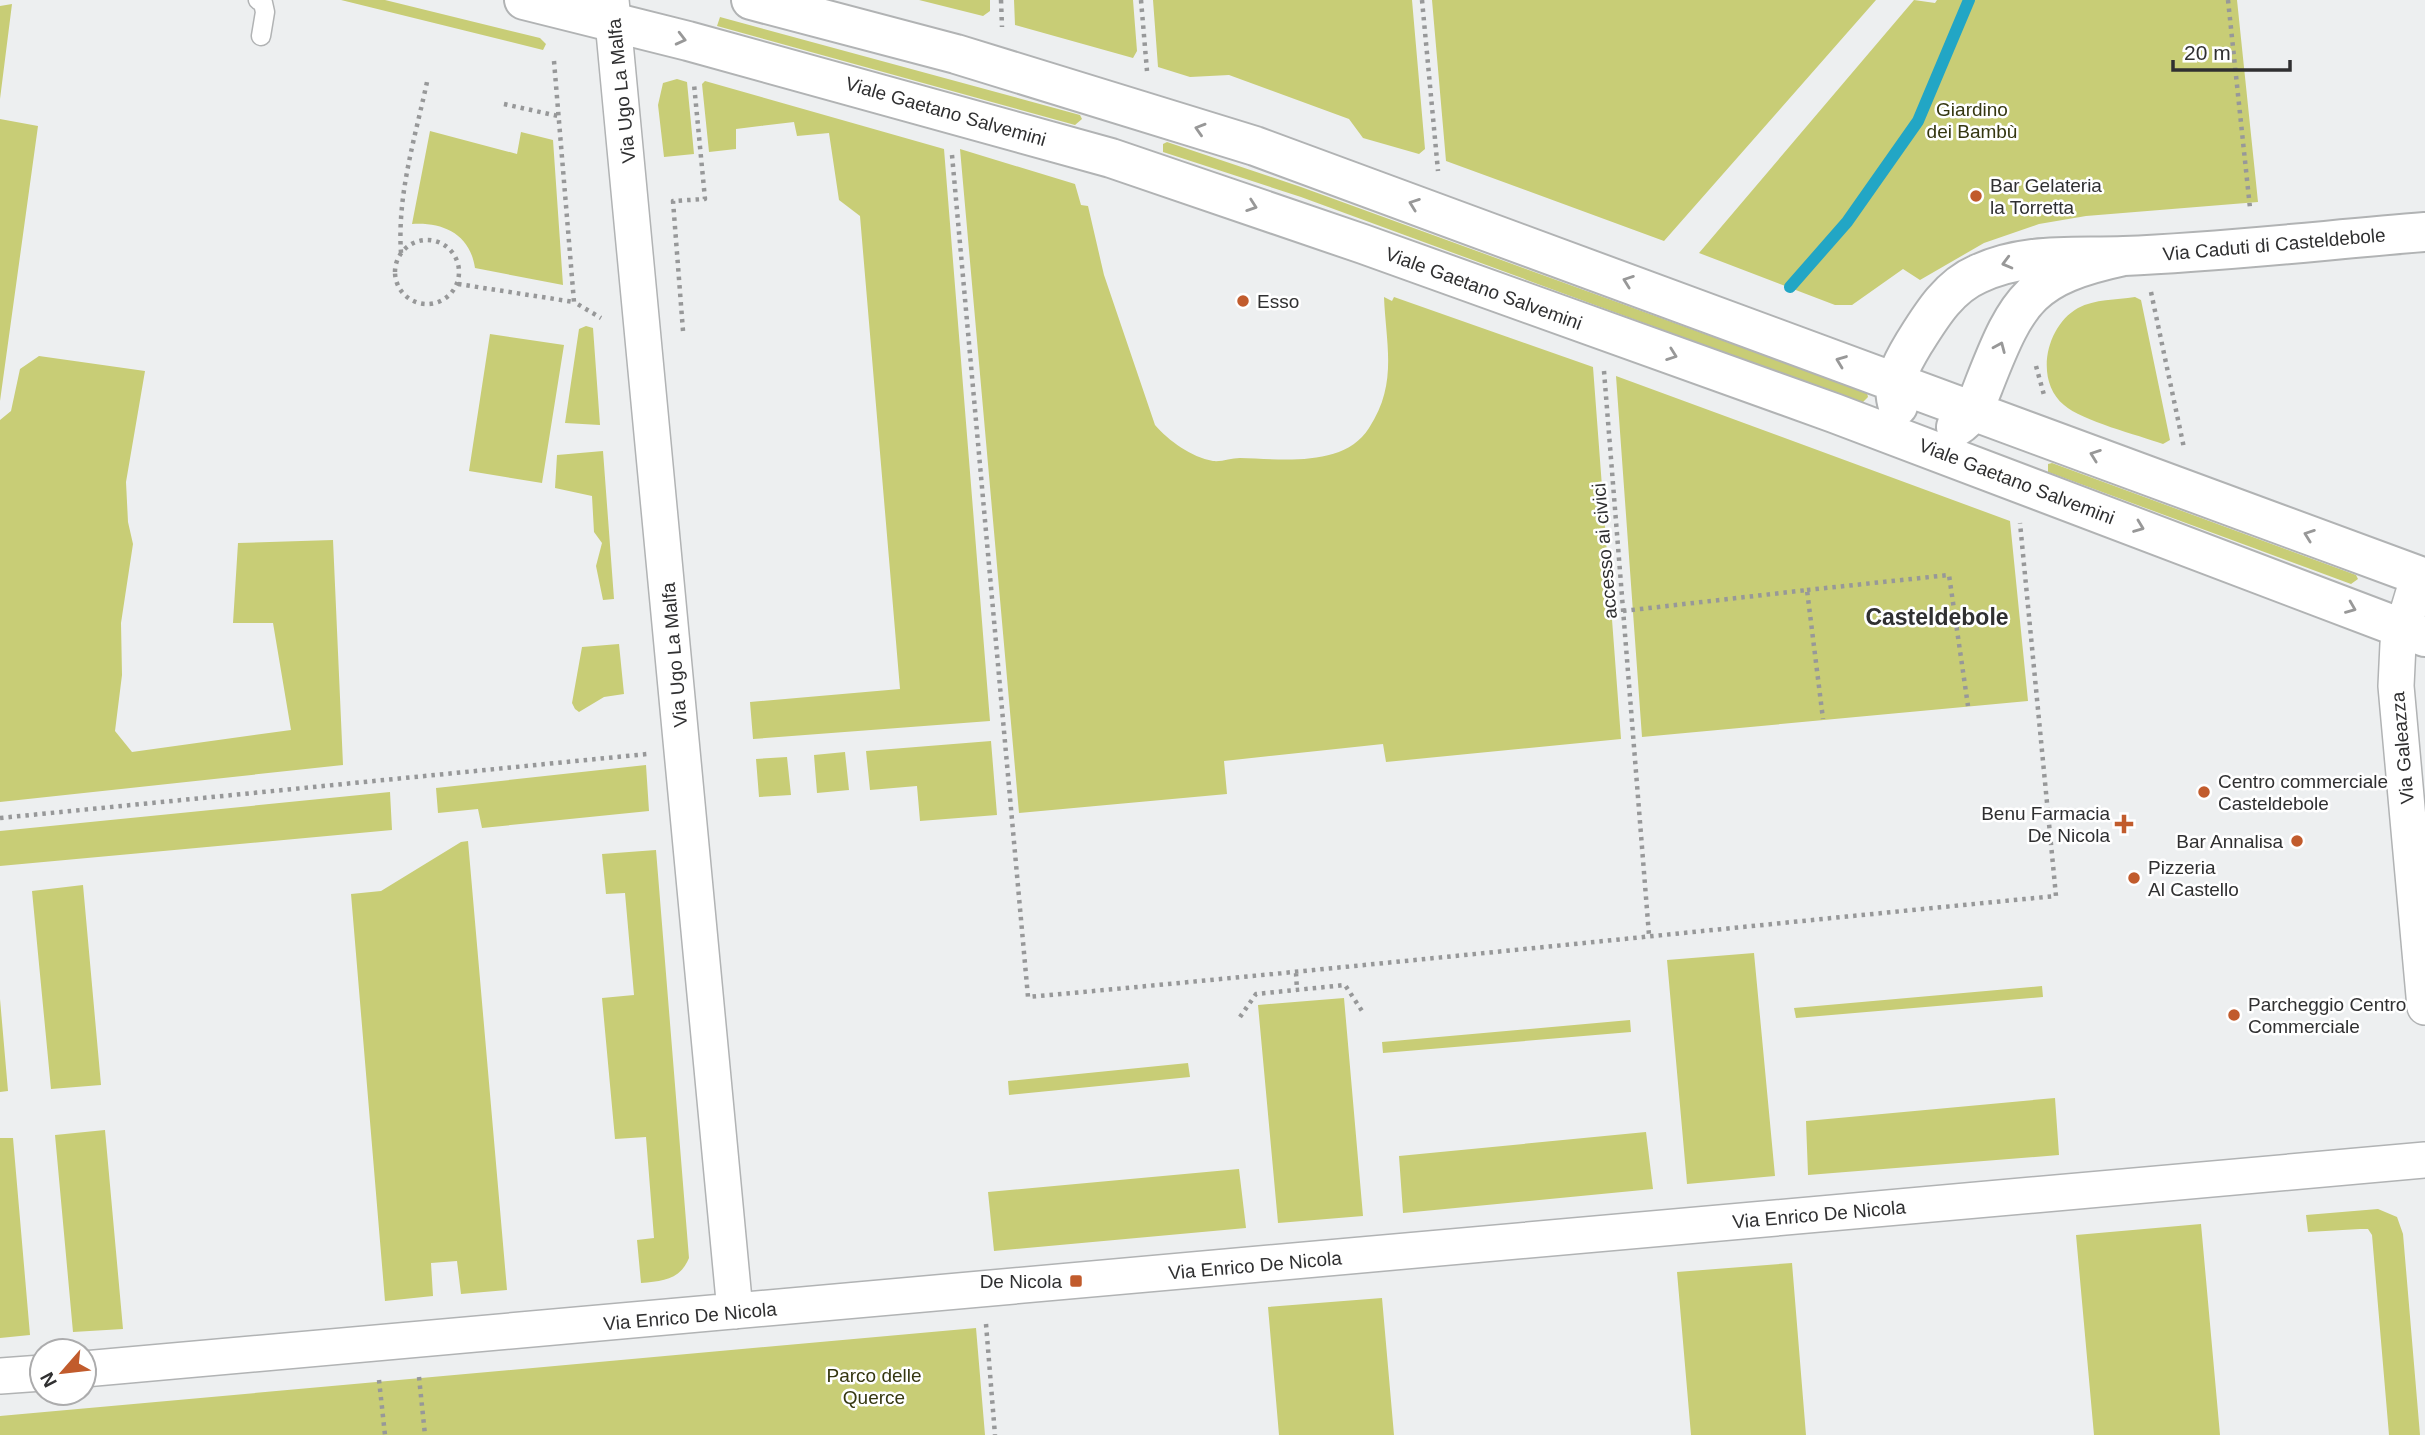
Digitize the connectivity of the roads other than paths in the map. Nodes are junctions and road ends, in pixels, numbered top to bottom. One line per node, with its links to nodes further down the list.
1 (258, 0): 5 (lane)
2 (524, 0): 4 (main road, Viale Gaetano Salvemini)
3 (751, 0): 6 (main road)
4 (613, 12): 7 (main road, Viale Gaetano Salvemini, one-way to 7); 17 (street, Via Ugo La Malfa)
5 (261, 36)
6 (1138, 92): 7 (main road); 10 (main road, one-way to 6)
7 (1111, 158): 12 (main road, Viale Gaetano Salvemini, one-way to 12)
8 (2425, 232): 9 (main road, Via Caduti di Casteldebole)
9 (2136, 269): 10 (main road, Via Caduti di Casteldebole, one-way to 10); 11 (main road, Via Caduti di Casteldebole, one-way to 9)
10 (1895, 381): 11 (main road); 12 (main road)
11 (1974, 410): 12 (main road); 13 (main road, one-way to 11)
12 (1917, 444): 14 (main road, Viale Gaetano Salvemini, one-way to 14)
13 (2422, 577): 14 (street, Via Galeazza)
14 (2413, 632): 15 (street, Via Galeazza)
15 (2425, 1007)
16 (2425, 1160): 17 (street, Via Enrico De Nicola)
17 (736, 1311): 18 (street, Via Enrico De Nicola)
18 (98, 1368)
19 (28, 1374): 20 (street)
20 (0, 1376)

